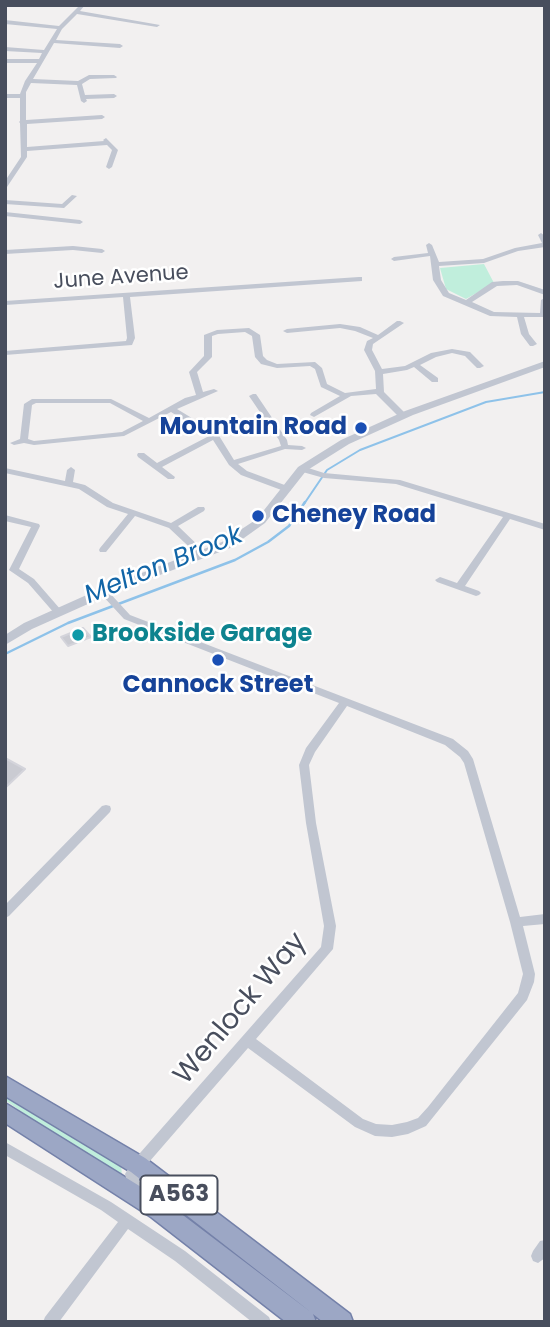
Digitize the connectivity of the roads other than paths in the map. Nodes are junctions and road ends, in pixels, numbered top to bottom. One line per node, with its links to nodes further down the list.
1 (83, 5): 2 (street)
2 (76, 12): 4 (street); 5 (street)
3 (5, 22): 5 (street)
4 (158, 25)
5 (60, 28): 6 (street)
6 (52, 41): 7 (street); 10 (street)
7 (112, 45): 8 (street); 11 (street)
8 (120, 46)
9 (5, 49): 10 (street)
10 (45, 52): 13 (street)
11 (108, 54)
12 (5, 61): 13 (street)
13 (40, 61): 15 (street)
14 (110, 78): 16 (street)
15 (28, 81): 16 (street); 18 (street)
16 (79, 83): 19 (street)
17 (5, 96): 18 (street)
18 (22, 96): 21 (street)
19 (110, 97)
20 (102, 117): 21 (street)
21 (22, 122): 22 (street)
22 (25, 149): 23 (street); 24 (street)
23 (121, 160)
24 (8, 177): 25 (street)
25 (5, 186)
26 (74, 196): 27 (street)
27 (5, 202)
28 (5, 214): 29 (street)
29 (79, 222)
30 (544, 241): 36 (street)
31 (429, 245): 34 (street)
32 (103, 251): 33 (street)
33 (5, 253)
34 (433, 254): 35 (street); 36 (street)
35 (398, 257)
36 (436, 264): 42 (street)
37 (359, 280): 39 (street, June Avenue)
38 (545, 293): 42 (street)
39 (126, 295): 41 (street, June Avenue); 49 (street)
40 (545, 300): 43 (street)
41 (5, 303)
42 (466, 303): 44 (street)
43 (544, 314): 44 (street)
44 (520, 315): 48 (street)
45 (395, 325): 47 (street)
46 (287, 331): 47 (street)
47 (379, 338): 53 (street)
48 (528, 342)
49 (5, 353)
50 (545, 364): 62 (street)
51 (416, 365): 52 (street); 53 (street); 54 (street)
52 (480, 366)
53 (379, 372): 56 (street)
54 (437, 381)
55 (214, 391): 57 (street)
56 (379, 391): 59 (street); 62 (street)
57 (200, 395): 59 (street); 60 (street)
58 (251, 395): 67 (street)
59 (345, 396): 61 (street)
60 (171, 409): 63 (street); 64 (street)
61 (314, 415)
62 (403, 416): 74 (street)
63 (149, 421): 65 (street); 65 (street)
64 (215, 436): 70 (street); 71 (street)
65 (24, 440): 66 (street)
66 (14, 443)
67 (285, 447): 68 (street); 70 (street)
68 (302, 448)
69 (141, 455): 71 (street)
70 (232, 463): 77 (street)
71 (156, 466): 75 (street)
72 (10, 468): 76 (street)
73 (71, 470): 76 (street)
74 (307, 471): 77 (street); 80 (street)
75 (171, 477)
76 (69, 482): 79 (street)
77 (287, 489): 85 (street)
78 (201, 509): 82 (street)
79 (133, 513): 82 (street); 84 (street)
80 (509, 516): 83 (street); 88 (street)
81 (5, 518): 86 (street)
82 (172, 526): 85 (street)
83 (545, 527)
84 (110, 548)
85 (204, 555): 90 (street)
86 (10, 569): 91 (street)
87 (440, 580): 88 (street)
88 (459, 587): 89 (street)
89 (476, 593)
90 (111, 601): 91 (street); 93 (street)
91 (58, 612): 92 (street)
92 (5, 641)
93 (345, 702): 97 (street); 98 (street, Wenlock Way)
94 (106, 809): 95 (street)
95 (5, 913)
96 (545, 919): 97 (street)
97 (516, 922): 98 (street)
98 (248, 1041): 102 (street, Wenlock Way)
99 (5, 1085): 102 (highway, A563)
100 (5, 1112): 103 (highway, A563)
101 (5, 1148): 104 (street)
102 (138, 1165): 103 (street); 108 (highway, A563)
103 (154, 1207): 107 (highway, A563)
104 (127, 1220): 105 (street); 106 (street)
105 (50, 1322)
106 (264, 1322)
107 (305, 1322)
108 (342, 1322)

